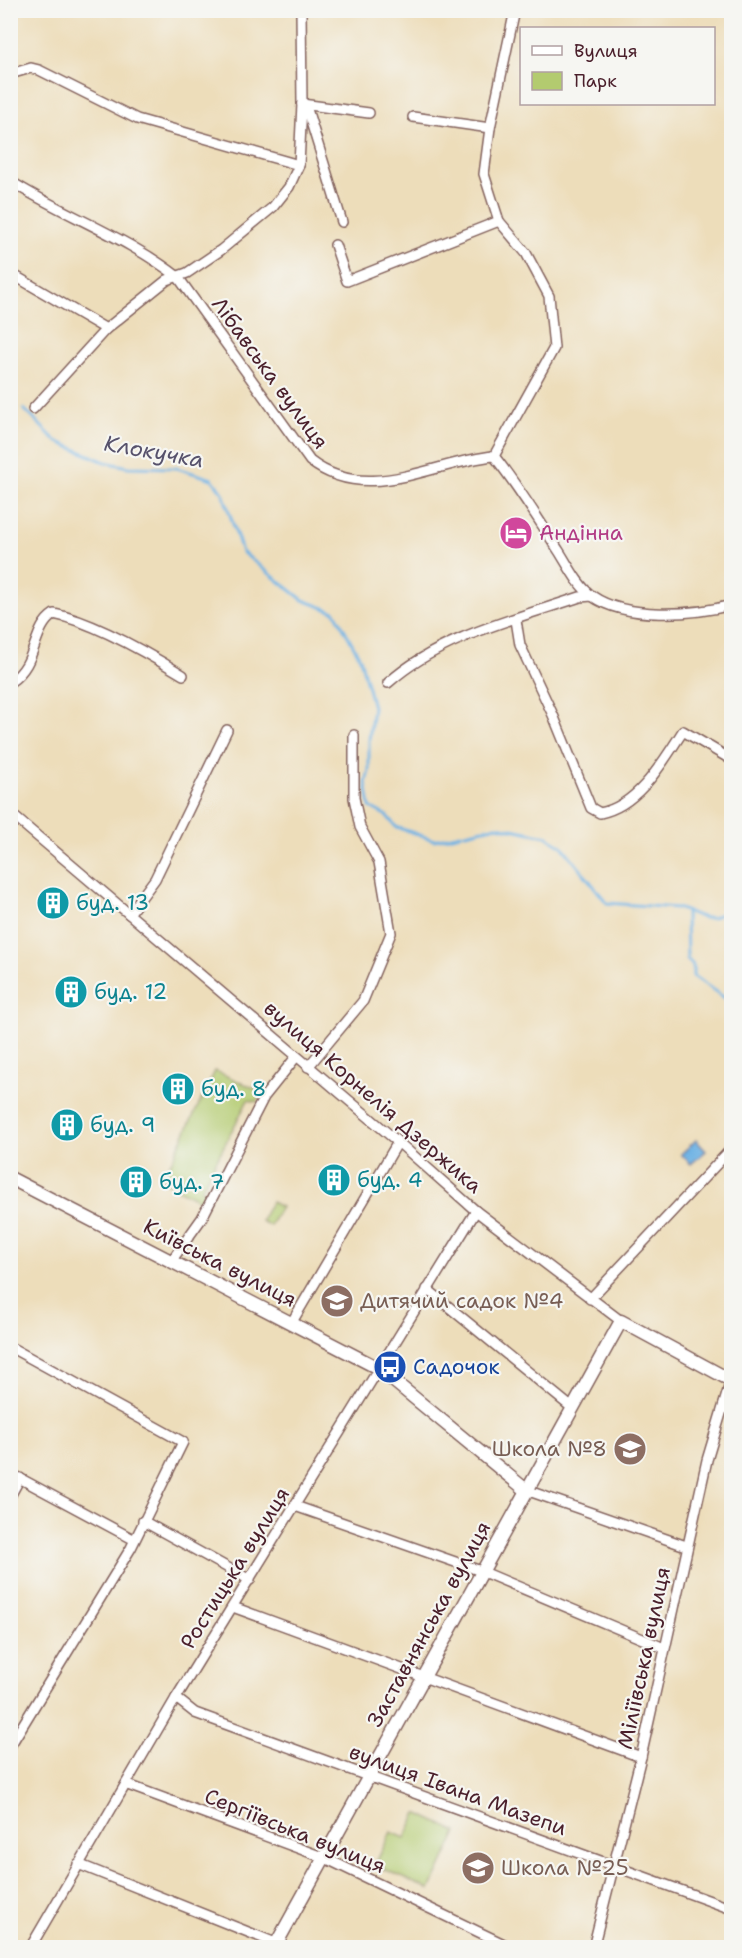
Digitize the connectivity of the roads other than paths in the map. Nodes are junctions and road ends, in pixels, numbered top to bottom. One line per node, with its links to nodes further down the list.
1 (301, 10): 4 (street)
2 (515, 10): 7 (street)
3 (10, 74): 8 (street)
4 (302, 104): 5 (street); 8 (street); 11 (street)
5 (369, 113)
6 (413, 117): 7 (street)
7 (490, 128): 10 (street)
8 (298, 165): 14 (street)
9 (10, 181): 14 (street, Лібавська вулиця)
10 (499, 221): 12 (street); 17 (street)
11 (342, 222)
12 (335, 245)
13 (10, 273): 15 (street)
14 (178, 277): 15 (street); 17 (street, Лібавська вулиця)
15 (106, 328): 16 (street)
16 (33, 409)
17 (494, 456): 18 (street)
18 (592, 596): 19 (street); 20 (street)
19 (732, 605)
20 (516, 620): 23 (street); 26 (street)
21 (183, 675): 22 (street)
22 (10, 682)
23 (388, 683)
24 (227, 730): 28 (street)
25 (354, 735): 30 (street)
26 (732, 760)
27 (10, 813): 28 (street, вулиця Корнелія Дзержика)
28 (129, 914): 29 (street, вулиця Корнелія Дзержика)
29 (296, 1057): 30 (street, вулиця Корнелія Дзержика); 35 (street)
30 (308, 1067): 31 (street, вулиця Корнелія Дзержика)
31 (398, 1142): 34 (street, вулиця Корнелія Дзержика); 39 (street)
32 (732, 1148): 37 (street)
33 (10, 1178): 35 (street, Київська вулиця)
34 (476, 1211): 36 (street, Ростицька вулиця); 37 (street, вулиця Корнелія Дзержика)
35 (172, 1260): 39 (street, Київська вулиця)
36 (427, 1288): 41 (street, Ростицька вулиця); 43 (street)
37 (590, 1299): 38 (street, вулиця Корнелія Дзержика)
38 (621, 1321): 42 (street, вулиця Корнелія Дзержика); 43 (street, Заставнянська вулиця)
39 (292, 1322): 41 (street, Київська вулиця)
40 (10, 1347): 48 (street)
41 (378, 1368): 45 (street, Київська вулиця); 47 (street, Ростицька вулиця)
42 (731, 1379): 50 (street, Міліївська вулиця)
43 (571, 1407): 45 (street, Заставнянська вулиця)
44 (15, 1476): 46 (street); 49 (street)
45 (526, 1490): 50 (street, Київська вулиця); 51 (street, Заставнянська вулиця)
46 (10, 1496)
47 (295, 1506): 51 (street); 52 (street, Ростицька вулиця)
48 (143, 1521): 49 (street); 52 (street)
49 (133, 1539): 57 (street)
50 (686, 1546): 54 (street, Міліївська вулиця)
51 (481, 1571): 54 (street); 55 (street, Заставнянська вулиця)
52 (250, 1580): 53 (street, Ростицька вулиця)
53 (232, 1607): 55 (street); 56 (street, Ростицька вулиця)
54 (664, 1648): 58 (street, Міліївська вулиця)
55 (423, 1674): 58 (street); 59 (street, Заставнянська вулиця)
56 (176, 1698): 59 (street, вулиця Івана Мазепи); 60 (street, Ростицька вулиця)
57 (10, 1746)
58 (641, 1757): 63 (street, Міліївська вулиця)
59 (368, 1776): 61 (street, Заставнянська вулиця); 63 (street, вулиця Івана Мазепи)
60 (128, 1785): 61 (street, Сергіївська вулиця); 62 (street, Ростицька вулиця)
61 (325, 1858): 65 (street, Заставнянська вулиця); 67 (street, Сергіївська вулиця)
62 (78, 1864): 65 (street); 66 (street, Ростицька вулиця)
63 (614, 1864): 64 (street, вулиця Івана Мазепи); 68 (street, Міліївська вулиця)
64 (732, 1909)
65 (280, 1946)
66 (30, 1947)
67 (512, 1947)
68 (593, 1947)

